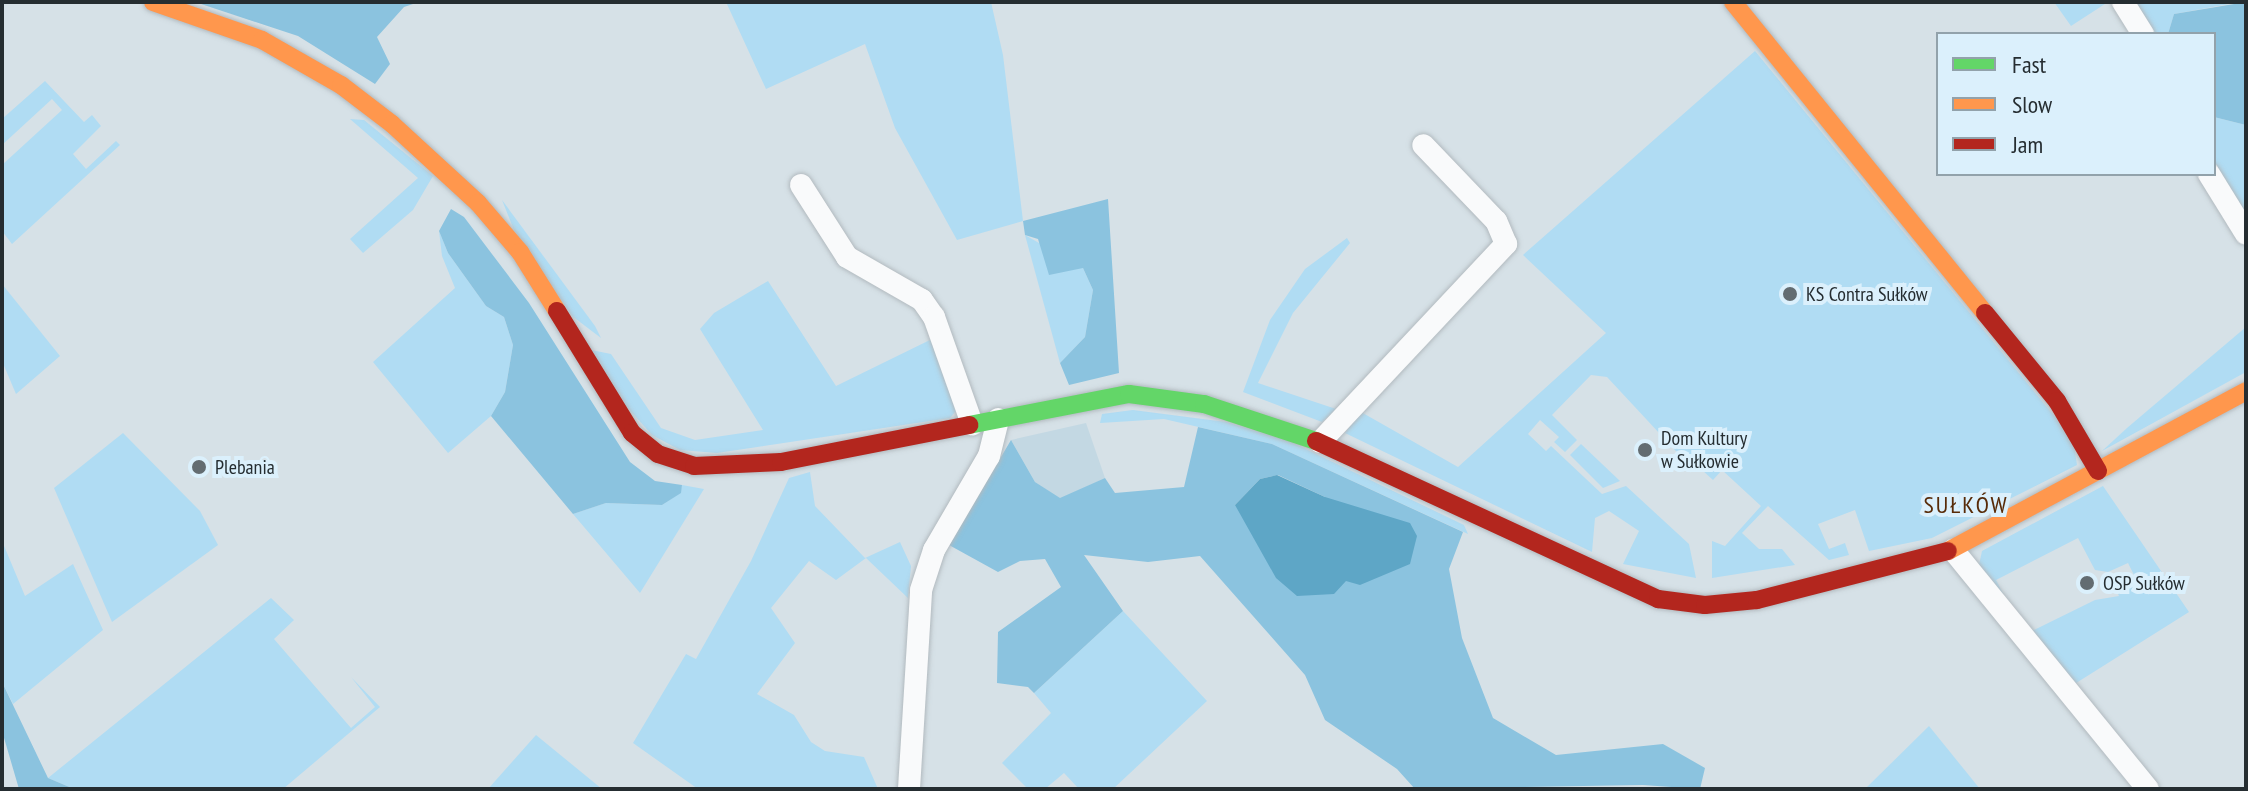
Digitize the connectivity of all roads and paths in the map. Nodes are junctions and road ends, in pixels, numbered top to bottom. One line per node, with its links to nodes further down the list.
1 (153, 2): 11 (street)
2 (1733, 2): 13 (street)
3 (2123, 2): 4 (street)
4 (2142, 32)
5 (1423, 145): 12 (street)
6 (2210, 176): 8 (street)
7 (801, 185): 11 (street)
8 (2246, 234)
9 (2246, 391): 13 (street)
10 (998, 419): 11 (street); 12 (street); 15 (street)
11 (972, 424)
12 (1320, 442): 14 (street)
13 (2098, 471): 14 (street)
14 (1953, 550): 16 (street)
15 (909, 789)
16 (2148, 789)

